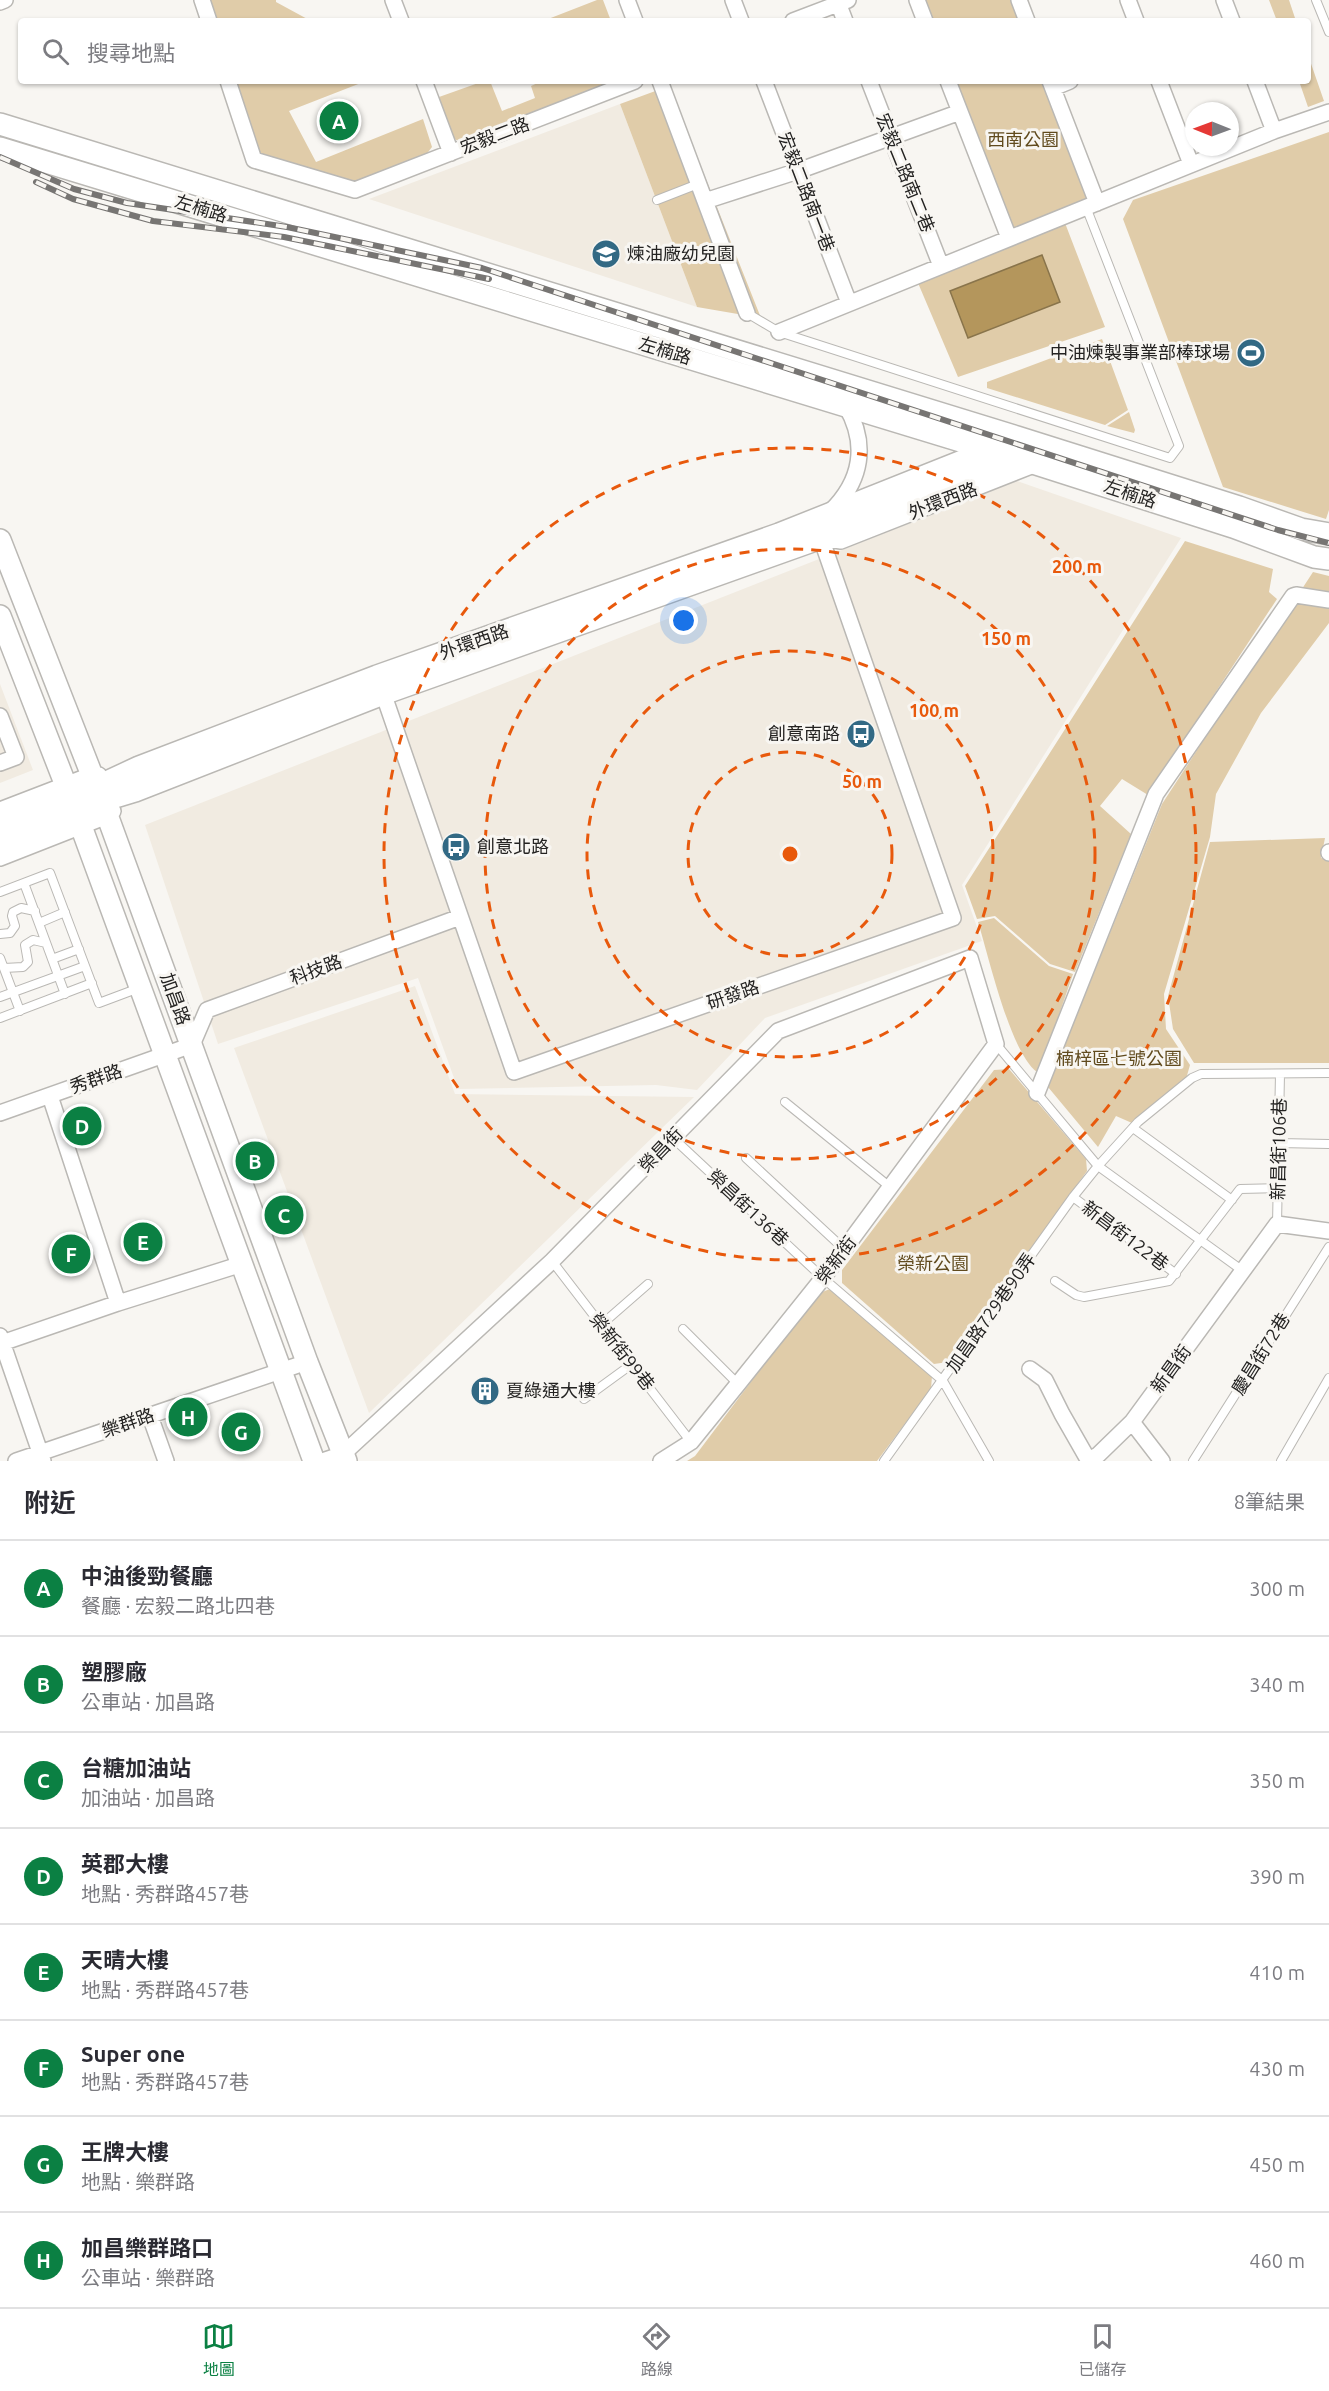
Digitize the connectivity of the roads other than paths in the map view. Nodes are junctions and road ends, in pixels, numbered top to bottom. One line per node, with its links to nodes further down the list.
1 (5, 0): 12 (street)
2 (202, 0): 13 (street)
3 (393, 0): 14 (street)
4 (627, 0): 15 (street)
5 (732, 0): 16 (street)
6 (917, 0): 19 (street)
7 (1019, 0): 20 (street)
8 (1128, 0): 21 (street)
9 (1224, 0): 22 (street)
10 (1316, 0): 23 (lane)
11 (841, 1): 17 (street); 18 (street)
12 (0, 2)
13 (208, 18)
14 (400, 18)
15 (634, 18)
16 (740, 18)
17 (801, 18)
18 (844, 18)
19 (925, 18)
20 (1026, 18)
21 (1135, 18)
22 (1228, 18)
23 (1329, 32)
24 (229, 84): 40 (street, 宏毅二路)
25 (425, 84): 40 (street)
26 (627, 84): 40 (street, 宏毅二路)
27 (661, 84): 43 (street)
28 (765, 84): 42 (street, 宏毅二路南一巷)
29 (870, 84): 38 (street, 宏毅二路南二巷)
30 (949, 84): 35 (street)
31 (1052, 84): 46 (street)
32 (1160, 84): 41 (street)
33 (1256, 84): 37 (street)
34 (1329, 111): 37 (street)
35 (960, 112): 38 (street); 47 (street)
36 (0, 124): 53 (street, 左楠路)
37 (1274, 131): 41 (street)
38 (891, 137): 42 (street); 48 (street, 宏毅二路南二巷)
39 (0, 148): 52 (street, 左楠路)
40 (451, 153)
41 (1191, 164): 46 (street)
42 (798, 171): 45 (street); 49 (street, 宏毅二路南一巷)
43 (698, 184): 44 (lane); 45 (street)
44 (657, 200)
45 (705, 201): 50 (street)
46 (1091, 205): 47 (street); 51 (lane)
47 (1009, 238): 48 (street)
48 (941, 266): 49 (street)
49 (849, 303): 51 (street)
50 (747, 313): 51 (lane)
51 (779, 332)
52 (846, 406): 54 (street, 左楠路); 57 (street)
53 (1017, 437): 54 (street, 外環西路); 55 (street, 左楠路)
54 (989, 450): 56 (street, 左楠路); 57 (street, 外環西路)
55 (1040, 455): 56 (street, 左楠路); 57 (street, 外環西路); 58 (street, 左楠路); 60 (street, 左楠路)
56 (1014, 458): 57 (street, 外環西路)
57 (823, 527): 63 (street, 外環西路); 76 (street, 研發路)
58 (1329, 534)
59 (0, 540): 66 (street, 加昌路)
60 (1329, 559)
61 (1329, 600): 98 (street)
62 (0, 616): 67 (street, 加昌路)
63 (380, 685): 66 (street, 外環西路); 76 (street)
64 (0, 716): 65 (street)
65 (0, 763)
66 (99, 795): 67 (street, 外環西路); 94 (street, 加昌路)
67 (73, 805): 68 (street, 外環西路); 69 (street, 外環西路); 70 (street, 外環西路); 71 (street, 外環西路); 87 (street, 加昌路)
68 (0, 810)
69 (0, 824)
70 (0, 840)
71 (0, 858)
72 (24, 883): 73 (lane); 74 (lane); 75 (lane)
73 (0, 892)
74 (34, 911): 77 (lane); 78 (lane)
75 (65, 912): 77 (lane); 80 (lane)
76 (460, 917): 94 (street, 科技路)
77 (39, 923): 79 (lane)
78 (0, 934)
79 (46, 943): 82 (lane); 84 (lane)
80 (79, 949): 82 (lane); 83 (lane)
81 (0, 958): 84 (lane)
82 (52, 959): 85 (lane)
83 (85, 966): 85 (lane); 86 (lane)
84 (4, 975): 88 (lane)
85 (58, 976): 88 (lane); 89 (lane)
86 (92, 983): 87 (lane); 89 (lane)
87 (141, 987): 95 (street, 加昌路)
88 (13, 993): 90 (lane); 91 (lane)
89 (65, 994): 91 (lane)
90 (0, 997)
91 (20, 1011): 92 (lane)
92 (0, 1018)
93 (996, 1044): 98 (lane); 103 (street, 榮昌街); 108 (street, 榮新街)
94 (192, 1045): 95 (street, 秀群路); 128 (street, 加昌路)
95 (166, 1055): 99 (street, 秀群路); 118 (street, 加昌路)
96 (1329, 1073): 97 (lane, 加昌路729巷90弄)
97 (1280, 1074): 102 (lane, 加昌路729巷90弄); 104 (lane, 新昌街106巷)
98 (1037, 1093): 107 (lane)
99 (50, 1096): 101 (street, 秀群路); 124 (street)
100 (785, 1102): 108 (lane)
101 (0, 1113)
102 (1133, 1128): 107 (lane, 加昌路729巷90弄); 111 (lane)
103 (673, 1138): 117 (street, 榮昌街); 121 (lane, 榮昌街136巷)
104 (1279, 1143): 105 (lane); 109 (lane, 新昌街106巷)
105 (1329, 1144)
106 (746, 1158): 116 (lane)
107 (1098, 1166): 110 (lane, 加昌路729巷90弄); 114 (lane)
108 (891, 1187): 116 (street, 榮新街)
109 (1278, 1188): 111 (lane, 新昌街122巷); 112 (lane, 新昌街106巷)
110 (1074, 1197): 120 (lane, 新昌街122巷); 133 (lane, 加昌路729巷90弄)
111 (1232, 1200): 114 (lane, 新昌街122巷)
112 (1277, 1224): 113 (street); 119 (street, 新昌街)
113 (1329, 1231)
114 (1201, 1241): 119 (lane); 120 (lane, 新昌街122巷)
115 (1329, 1247): 149 (lane, 慶昌街72巷)
116 (844, 1249): 121 (street, 榮新街)
117 (552, 1262): 125 (lane, 榮新街99巷); 140 (street, 榮昌街)
118 (242, 1264): 124 (street); 131 (street, 加昌路)
119 (1243, 1271): 137 (street, 新昌街)
120 (1176, 1274): 122 (lane, 新昌街122巷)
121 (823, 1278): 133 (lane, 榮昌街136巷); 134 (street, 榮新街)
122 (1055, 1281)
123 (648, 1284): 125 (lane)
124 (118, 1303): 127 (street)
125 (601, 1325): 129 (lane, 榮新街99巷)
126 (683, 1329): 134 (lane)
127 (1, 1340): 139 (street)
128 (307, 1362): 131 (street, 樂群路); 140 (street, 加昌路)
129 (632, 1364): 135 (lane); 138 (lane, 榮新街99巷)
130 (1030, 1369): 137 (street, 新昌街)
131 (281, 1371): 136 (street, 樂群路); 143 (street, 加昌路)
132 (1329, 1378): 150 (lane)
133 (943, 1381): 146 (lane, 加昌路729巷90弄); 147 (lane, 榮昌街136巷)
134 (738, 1384): 138 (street, 榮新街)
135 (584, 1399)
136 (150, 1416): 139 (street, 樂群路); 142 (street)
137 (1132, 1422): 148 (street)
138 (691, 1442): 145 (street, 榮新街)
139 (42, 1457): 141 (street, 樂群路)
140 (344, 1458): 144 (street, 榮昌街)
141 (16, 1461)
142 (166, 1461)
143 (314, 1461)
144 (322, 1461)
145 (661, 1461)
146 (884, 1461)
147 (989, 1461)
148 (1162, 1461)
149 (1193, 1461)
150 (1281, 1461)

